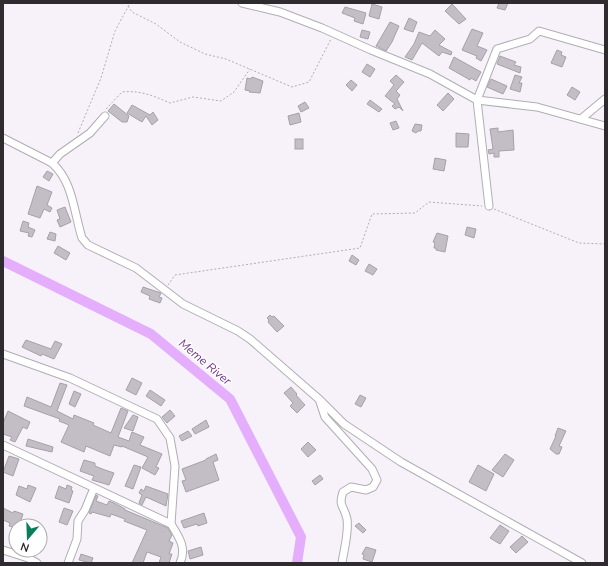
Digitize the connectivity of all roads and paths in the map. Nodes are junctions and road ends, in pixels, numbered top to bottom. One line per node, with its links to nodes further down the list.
1 (130, 3): 3 (path)
2 (242, 3): 4 (street)
3 (128, 6): 6 (path); 12 (path)
4 (334, 34): 6 (path); 8 (street)
5 (605, 50): 8 (street)
6 (250, 69): 9 (path)
7 (605, 99): 10 (street)
8 (477, 100): 10 (street); 15 (street)
9 (105, 116): 14 (street)
10 (581, 119): 11 (street)
11 (605, 126)
12 (78, 134)
13 (3, 138): 14 (street)
14 (52, 163): 17 (street)
15 (489, 206): 16 (path); 17 (path)
16 (605, 244)
17 (165, 290): 19 (street)
18 (3, 354): 22 (street)
19 (320, 400): 27 (street); 28 (street)
20 (3, 445): 21 (street)
21 (94, 488): 22 (street); 25 (street)
22 (171, 524): 26 (street)
23 (3, 550): 24 (street)
24 (37, 563)
25 (68, 563)
26 (180, 563)
27 (342, 563)
28 (582, 563)

